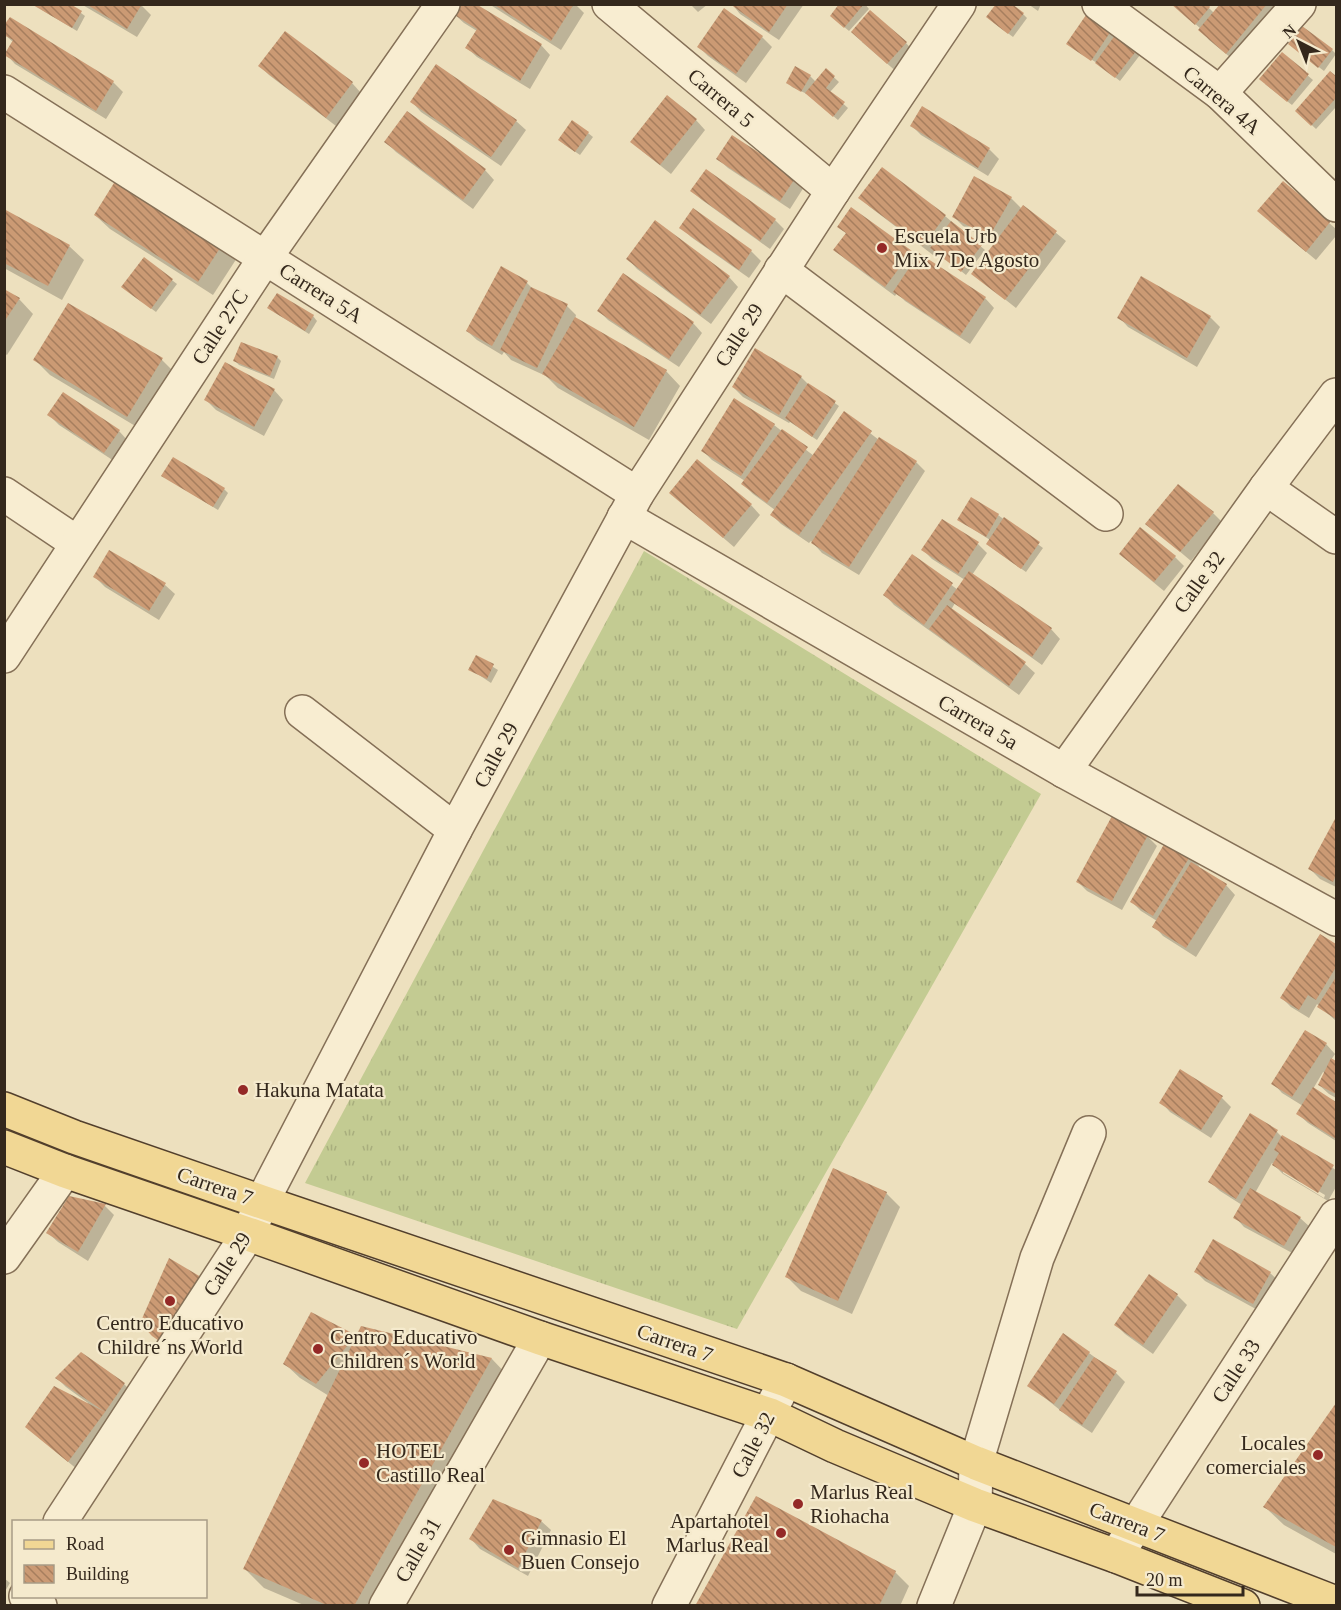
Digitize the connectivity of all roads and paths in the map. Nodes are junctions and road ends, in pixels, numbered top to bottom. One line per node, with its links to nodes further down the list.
1 (443, 4): 10 (street, Calle 27C)
2 (609, 4): 8 (street, Carrera 5)
3 (959, 4): 8 (street, Calle 29)
4 (1099, 4): 7 (street, Carrera 4A)
5 (1299, 4): 7 (street)
6 (4, 92): 10 (street, Carrera 5A)
7 (1220, 93): 9 (street, Carrera 4A)
8 (833, 191): 11 (street, Calle 29)
9 (1336, 205)
10 (266, 258): 15 (street, Carrera 5A); 18 (street, Calle 27C)
11 (781, 270): 15 (street, Calle 29); 16 (street)
12 (1336, 395): 13 (street, Calle 32)
13 (1266, 488): 17 (street); 22 (street, Calle 32)
14 (4, 494): 18 (street)
15 (630, 506): 22 (street, Carrera 5a); 23 (street, Calle 29)
16 (1106, 514)
17 (1336, 537)
18 (77, 543): 19 (street, Calle 27C)
19 (15, 621): 20 (street, Calle 27C)
20 (4, 656)
21 (302, 712): 23 (street)
22 (1064, 771): 24 (street, Carrera 5a)
23 (455, 830): 29 (street, Calle 29)
24 (1336, 919)
25 (4, 1109): 29 (main road, Carrera 7)
26 (1089, 1133): 36 (street)
27 (4, 1148): 28 (main road, Carrera 7)
28 (65, 1171): 31 (main road, Carrera 7); 32 (street)
29 (262, 1202): 31 (street, Calle 29); 34 (main road, Carrera 7)
30 (1336, 1216): 39 (street, Calle 33)
31 (248, 1234): 33 (main road, Carrera 7); 38 (street, Calle 29)
32 (4, 1257)
33 (540, 1338): 35 (main road, Carrera 7); 42 (street, Calle 31)
34 (786, 1380): 35 (street, Calle 32); 36 (main road, Carrera 7)
35 (770, 1415): 37 (main road, Carrera 7); 43 (street, Calle 32)
36 (976, 1463): 37 (street); 39 (main road, Carrera 7)
37 (975, 1505): 40 (main road, Carrera 7); 44 (street)
38 (61, 1520)
39 (1134, 1526): 40 (street, Calle 33); 41 (main road, Carrera 7)
40 (1116, 1556): 45 (main road, Carrera 7)
41 (1336, 1603)
42 (387, 1605)
43 (669, 1605)
44 (934, 1605)
45 (1243, 1605)

